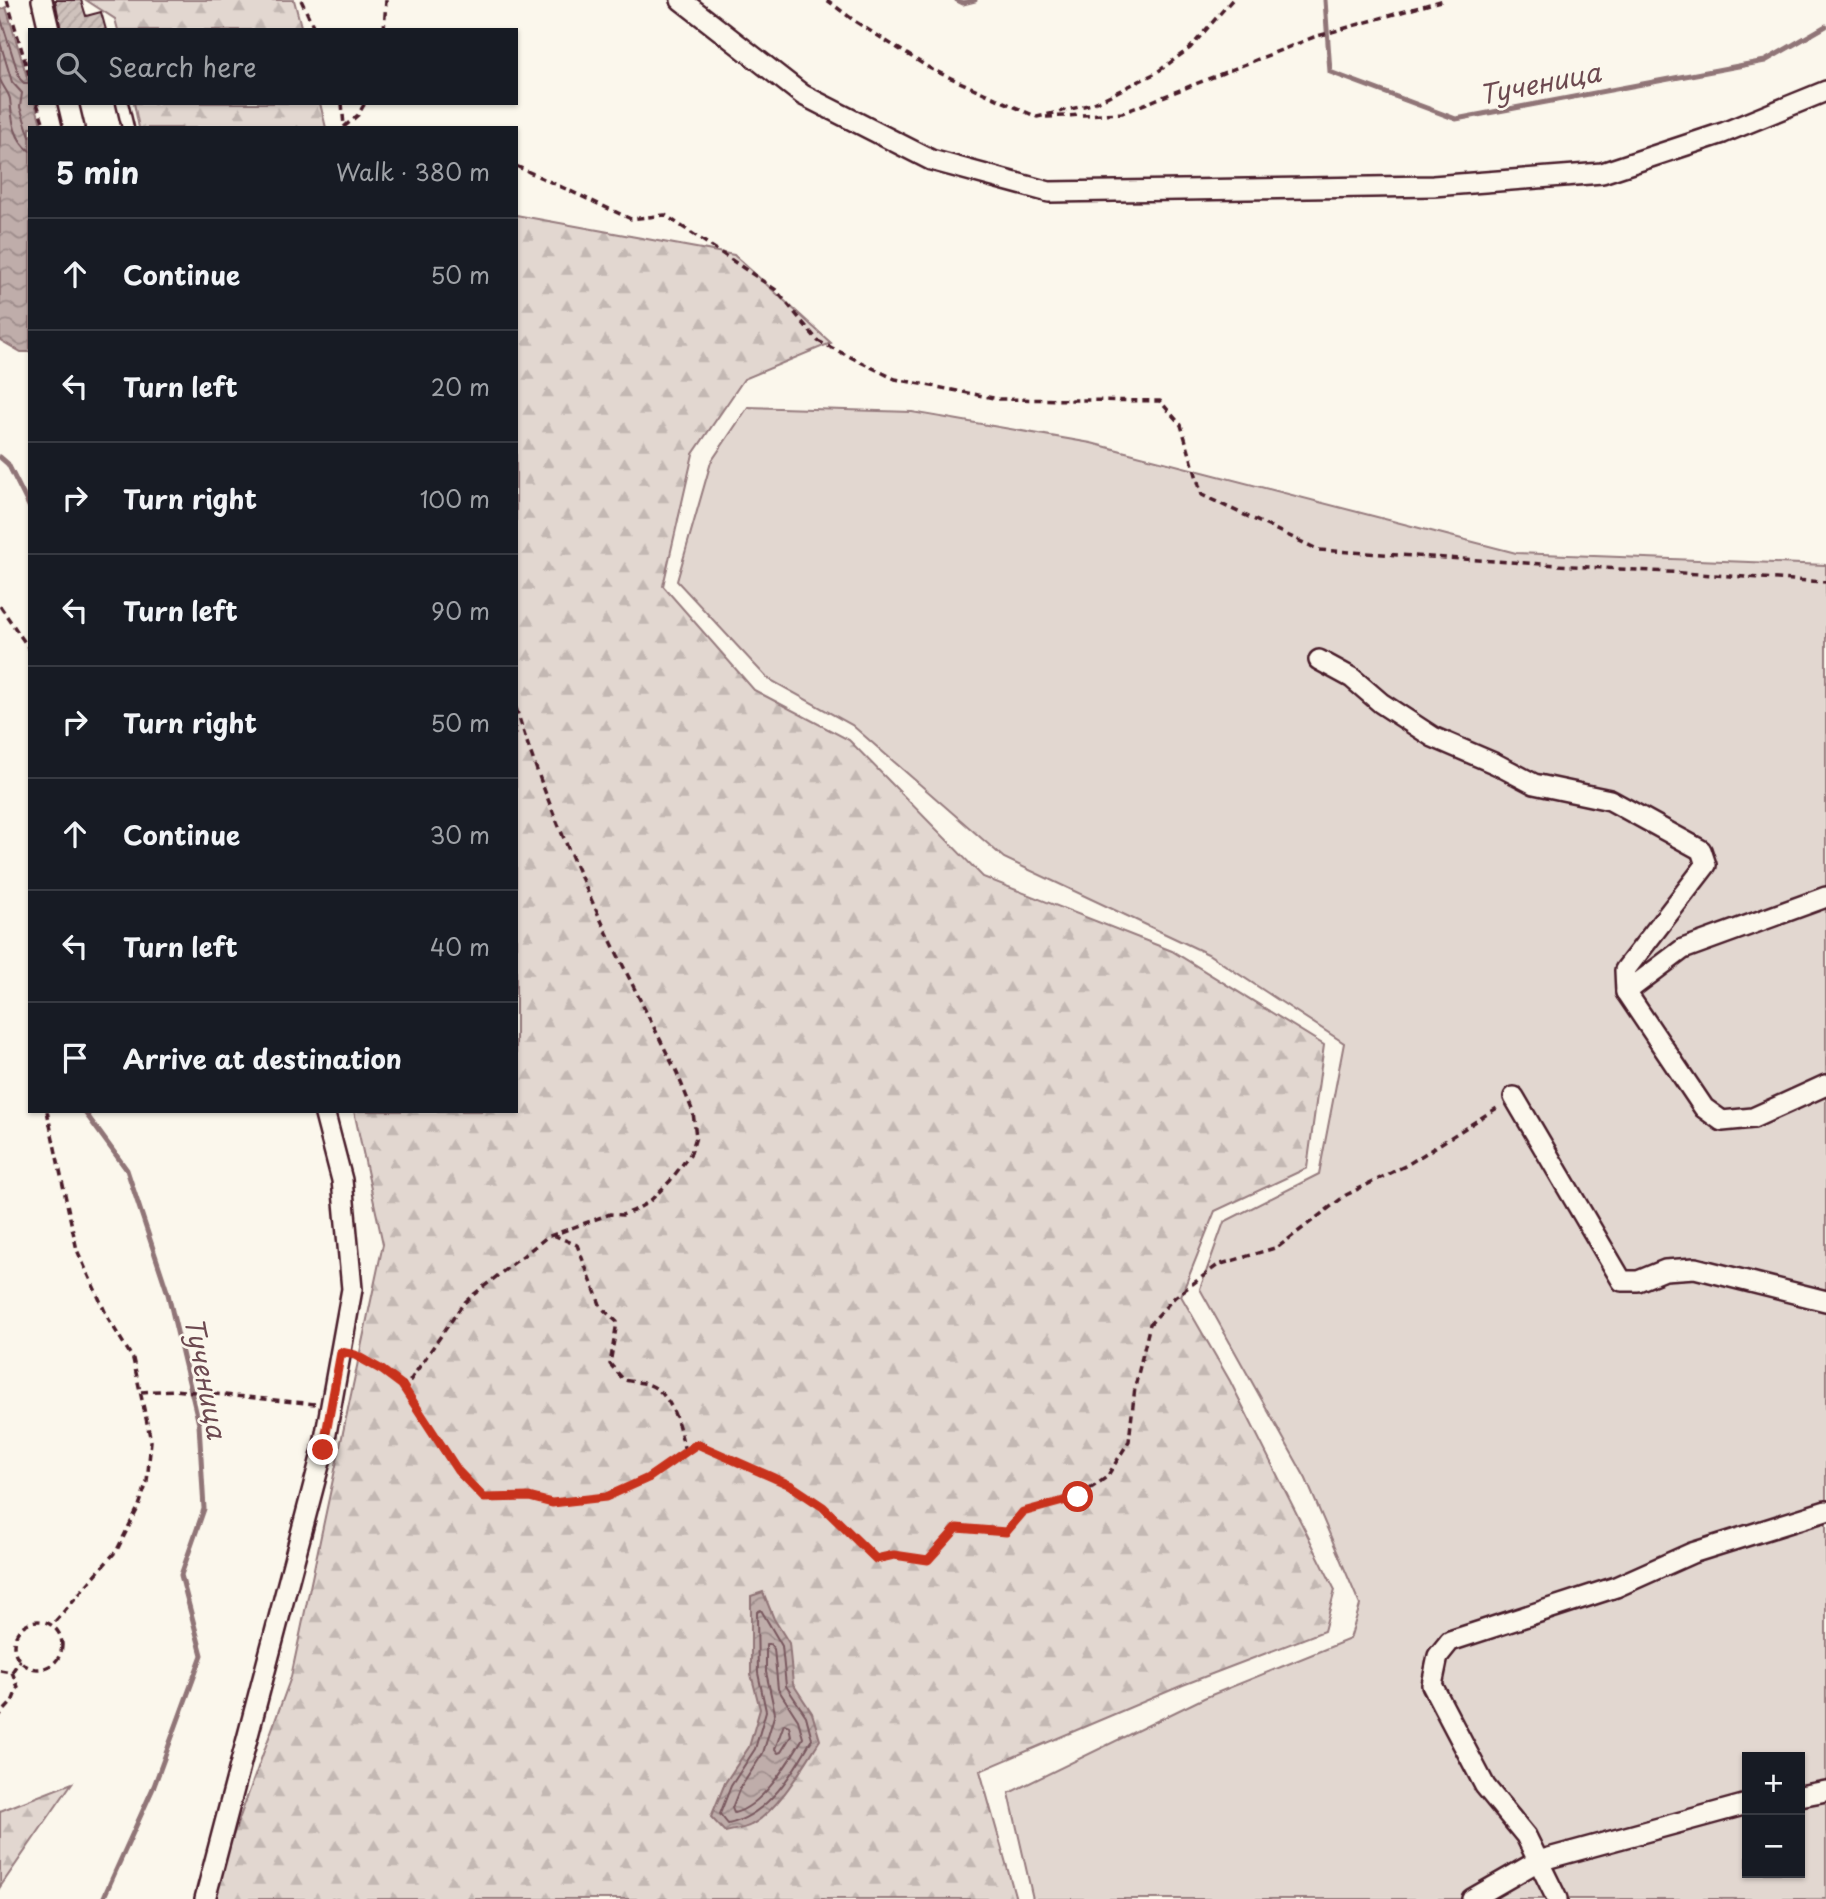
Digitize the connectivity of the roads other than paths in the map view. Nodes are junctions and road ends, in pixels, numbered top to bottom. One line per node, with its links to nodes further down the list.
1 (42, 0): 3 (street)
2 (681, 0): 4 (street)
3 (49, 28)
4 (1826, 91)
5 (68, 105): 7 (street)
6 (122, 105): 8 (lane)
7 (74, 126)
8 (128, 126)
9 (1319, 660): 11 (street)
10 (1826, 897): 11 (street)
11 (1626, 992): 12 (street)
12 (1826, 1085)
13 (1514, 1097): 15 (street)
14 (325, 1113): 21 (street)
15 (1826, 1301)
16 (1826, 1511): 20 (street)
17 (1826, 1791): 18 (street)
18 (1805, 1795)
19 (1742, 1805): 20 (street)
20 (1538, 1861): 22 (street); 23 (street)
21 (205, 1899)
22 (1472, 1899)
23 (1557, 1899)

